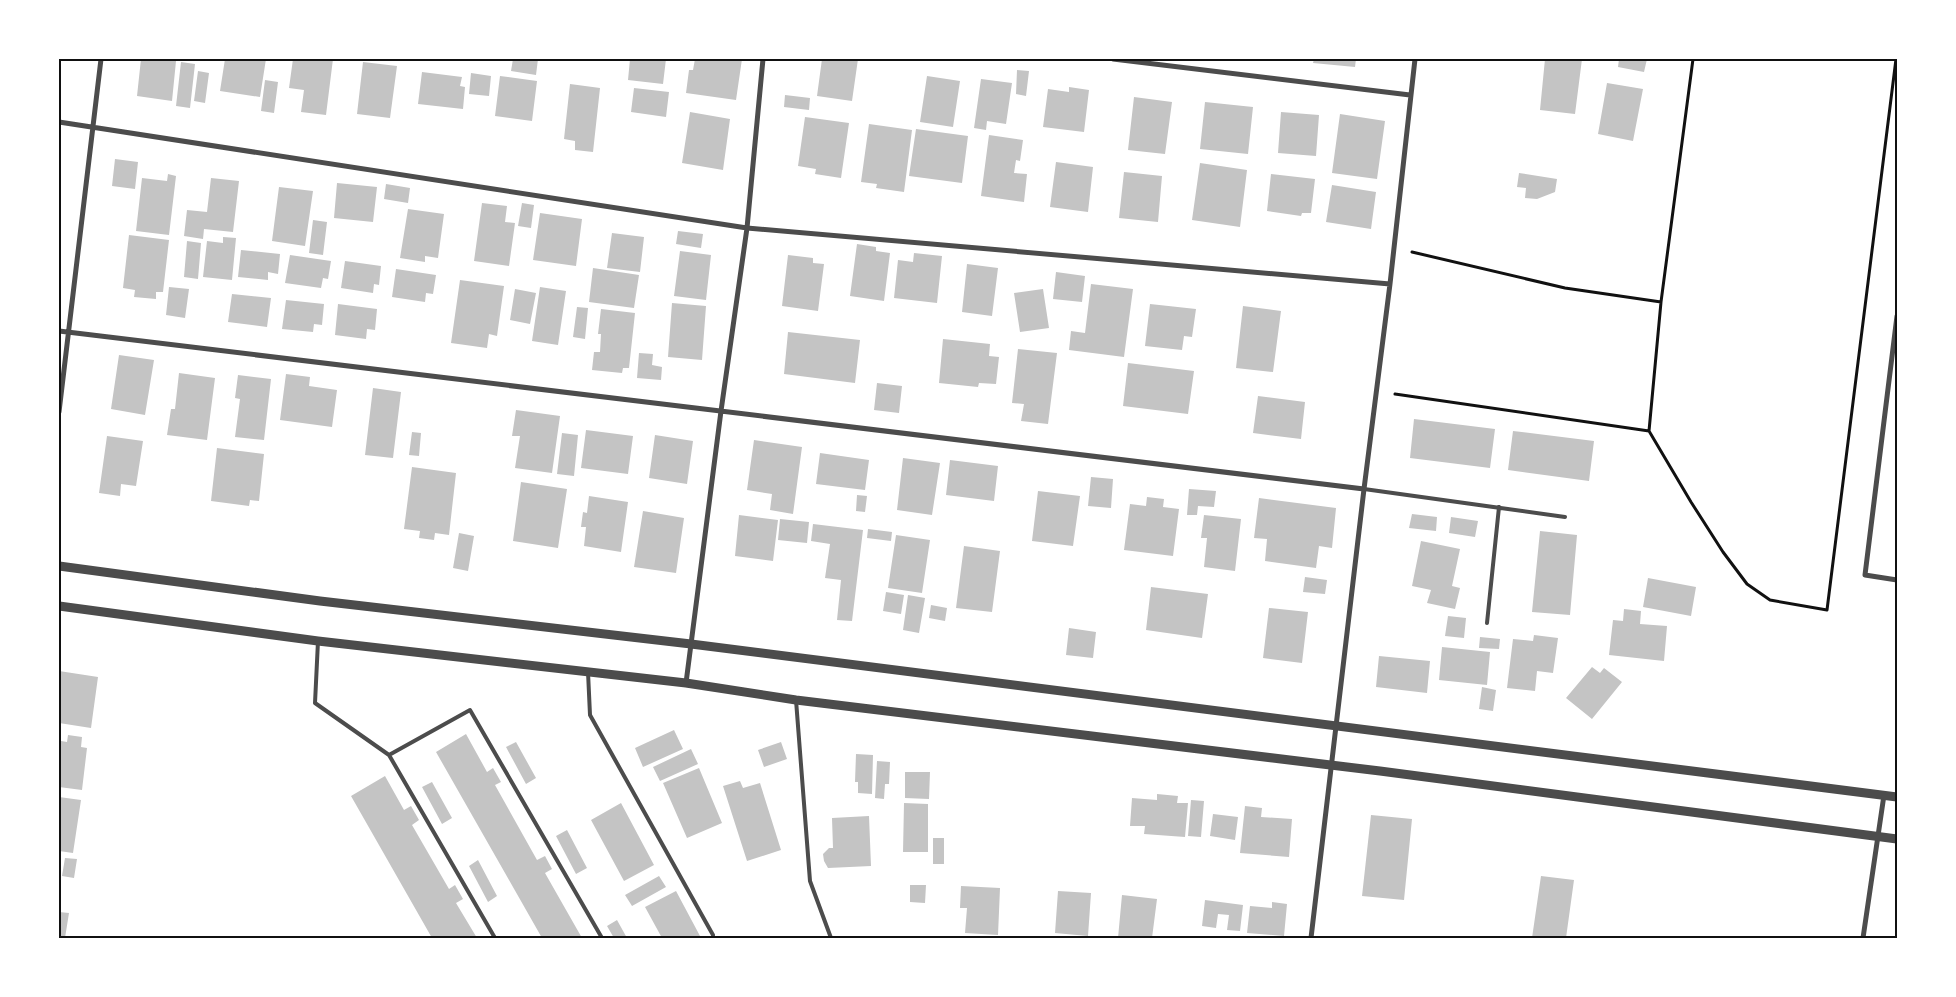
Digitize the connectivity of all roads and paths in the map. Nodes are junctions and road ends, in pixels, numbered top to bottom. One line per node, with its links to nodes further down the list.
1 (101, 59): 9 (street)
2 (764, 59): 10 (street)
3 (1113, 59): 7 (street)
4 (1415, 59): 7 (street)
5 (1693, 59): 13 (path)
6 (1896, 59): 21 (path)
7 (1410, 95): 11 (street)
8 (59, 122): 9 (street)
9 (92, 126): 10 (street); 16 (street)
10 (747, 228): 12 (street); 19 (street)
11 (1394, 248): 12 (street); 13 (path)
12 (1390, 284): 18 (street)
13 (1662, 302): 21 (path)
14 (1897, 316): 17 (street)
15 (59, 331): 16 (street)
16 (69, 332): 19 (street); 20 (street)
17 (1895, 364): 26 (street)
18 (1377, 391): 21 (path); 22 (street)
19 (721, 411): 22 (street); 30 (street)
20 (59, 412)
21 (1649, 431)
22 (1364, 489): 23 (lane); 34 (street)
23 (1498, 508): 24 (lane); 28 (lane)
24 (1564, 517)
25 (59, 566): 30 (street)
26 (1897, 580)
27 (59, 606): 29 (street)
28 (1486, 623)
29 (318, 641): 31 (street); 35 (lane)
30 (691, 644): 32 (street); 34 (street)
31 (588, 672): 32 (street); 41 (lane)
32 (686, 683): 33 (street)
33 (796, 700): 36 (street); 44 (lane)
34 (1336, 727): 36 (street); 37 (street)
35 (389, 755): 42 (lane); 43 (lane)
36 (1331, 766): 39 (street); 45 (street)
37 (1884, 795): 38 (street); 39 (street)
38 (1897, 797)
39 (1878, 837): 40 (street); 46 (street)
40 (1897, 839)
41 (713, 934)
42 (495, 938)
43 (602, 938)
44 (831, 938)
45 (1311, 938)
46 (1863, 938)

